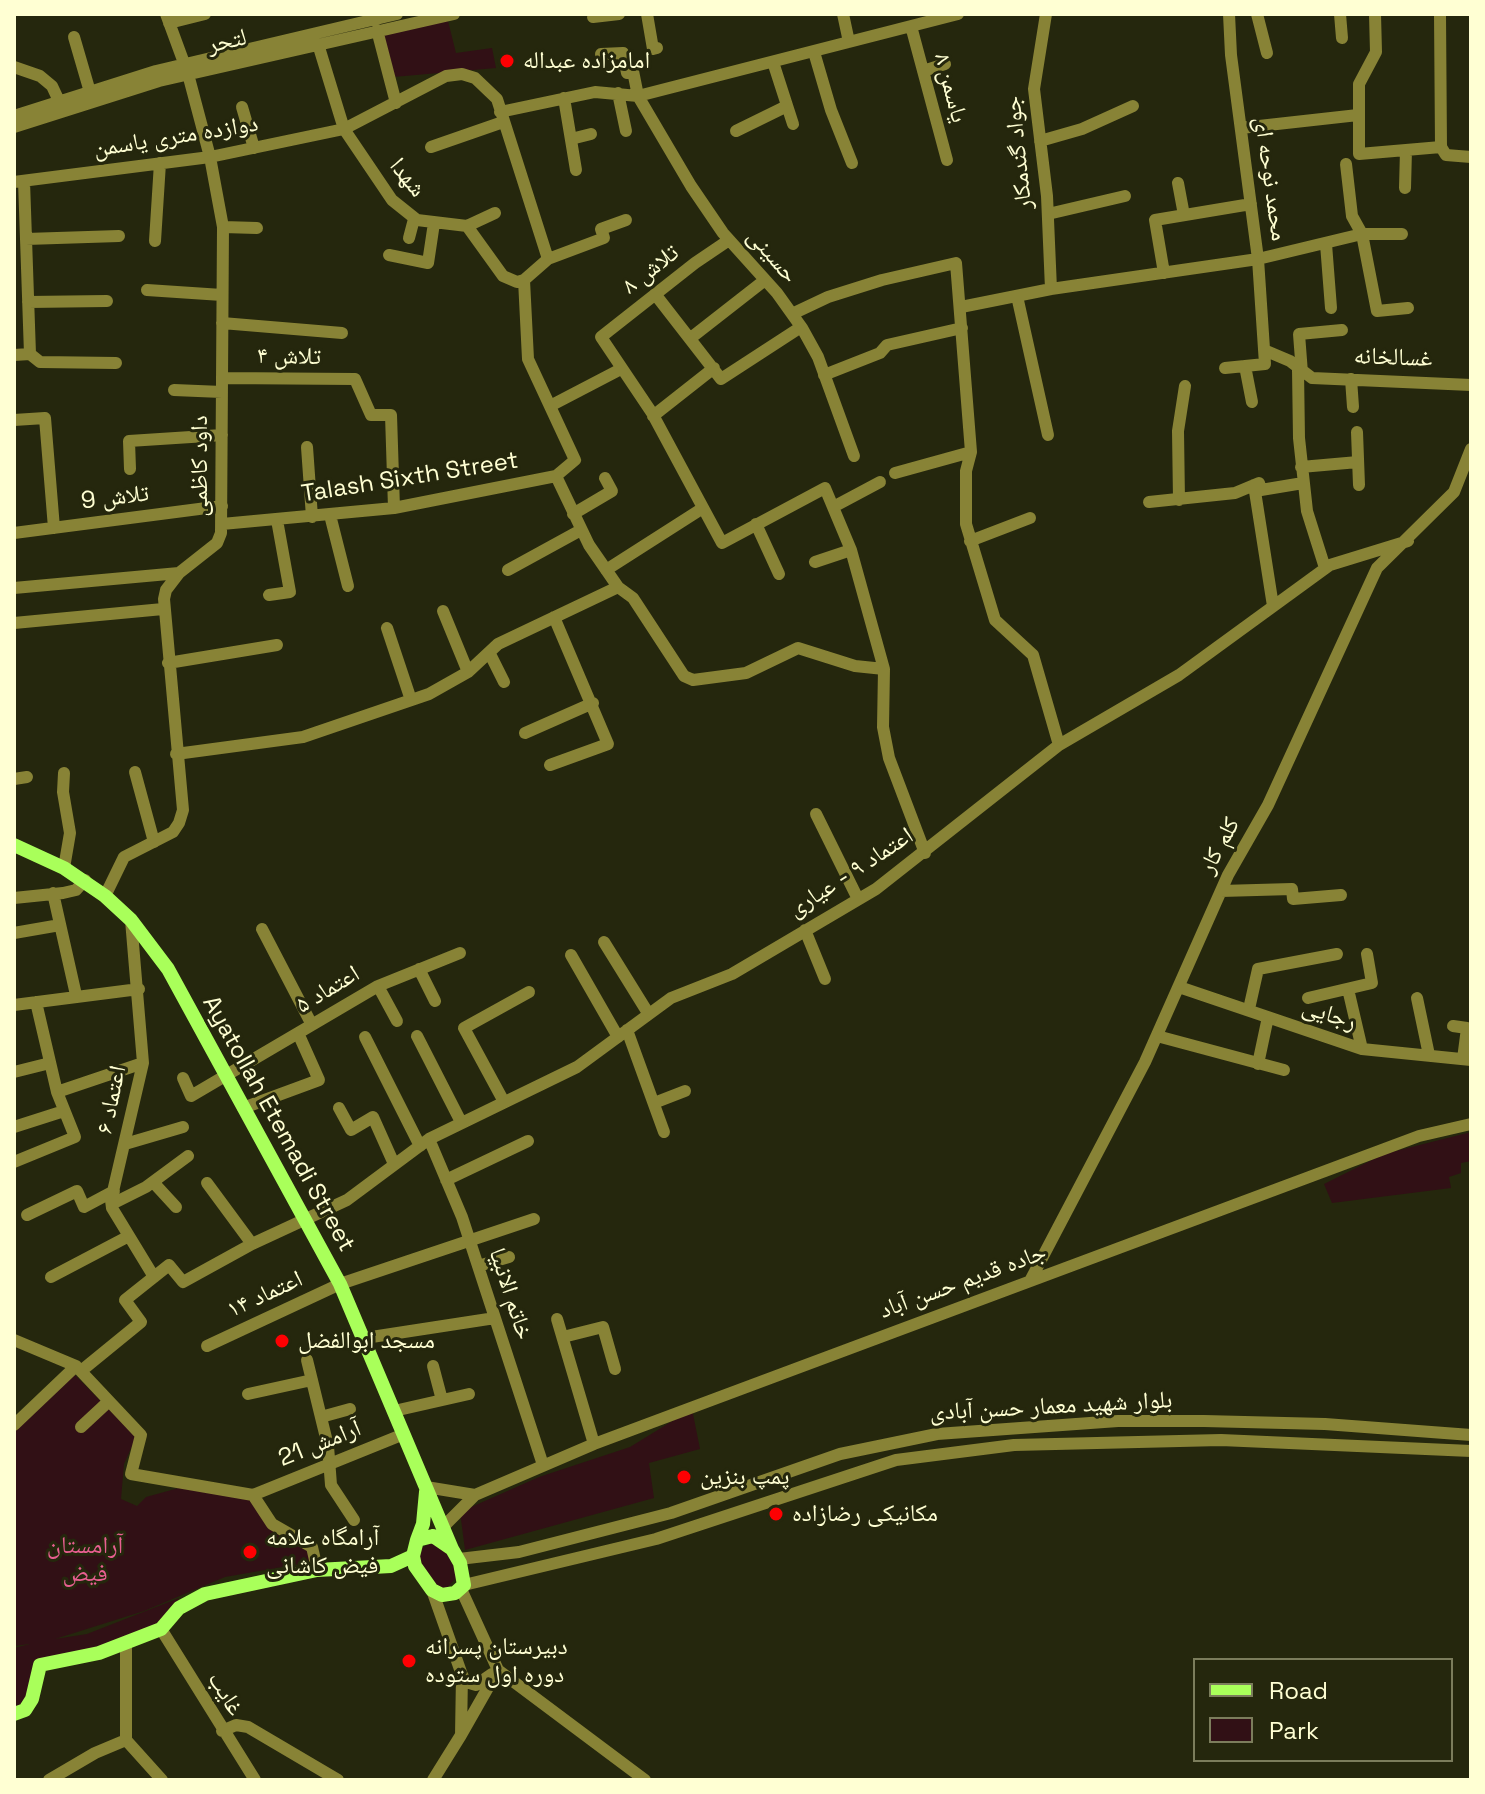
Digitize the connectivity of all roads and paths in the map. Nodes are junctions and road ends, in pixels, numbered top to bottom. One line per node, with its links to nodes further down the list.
1 (205, 14): 15 (street)
2 (397, 14): 29 (street, لتحر)
3 (454, 14): 17 (street, لتحر)
4 (619, 14): 14 (street)
5 (647, 14): 22 (street)
6 (843, 14): 20 (street)
7 (1046, 14): 51 (street, جواد گندمکار)
8 (1257, 14): 24 (street)
9 (1340, 14): 19 (street)
10 (1375, 14): 40 (street)
11 (1440, 14): 53 (street)
12 (949, 15): 16 (street)
13 (1232, 15): 45 (street, محمد نوحه ای)
14 (593, 17)
15 (167, 18): 29 (street, داود کاظمی)
16 (911, 26): 20 (street); 30 (street, یاسمن ۸)
17 (377, 30): 21 (street, لتحر); 36 (street)
18 (74, 37): 31 (street)
19 (1342, 38)
20 (849, 42): 23 (street)
21 (318, 44): 29 (street, لتحر); 46 (street, شهدا)
22 (657, 48)
23 (814, 52): 26 (street); 60 (street)
24 (1267, 53)
25 (601, 54): 33 (street, حسینی)
26 (773, 62): 33 (street); 37 (street)
27 (945, 64): 30 (street)
28 (14, 67): 35 (street)
29 (186, 69): 31 (street, لتحر); 44 (street, لتحر); 56 (street, داود کاظمی)
30 (923, 71): 58 (street, یاسمن ۸)
31 (90, 92): 35 (street, لتحر)
32 (618, 93): 33 (street); 34 (street); 47 (street)
33 (638, 96): 82 (street, حسینی)
34 (564, 98): 42 (street); 50 (street)
35 (59, 101): 41 (street, لتحر)
36 (396, 103): 42 (street, دوازده متری یاسمن); 46 (street, دوازده متری یاسمن)
37 (787, 106): 43 (street); 48 (street)
38 (1133, 106): 51 (street)
39 (242, 107): 54 (street)
40 (1358, 115): 45 (street); 55 (street)
41 (14, 116)
42 (502, 117): 52 (street); 86 (street)
43 (793, 124)
44 (14, 127)
45 (1241, 128): 67 (street, محمد نوحه ای)
46 (344, 129): 54 (street, دوازده متری یاسمن); 71 (street, شهدا)
47 (626, 131)
48 (736, 131)
49 (591, 134): 50 (street)
50 (571, 139): 62 (street)
51 (1040, 141): 69 (street, جواد گندمکار)
52 (431, 147)
53 (1441, 147): 55 (street); 57 (street)
54 (254, 148): 56 (street, دوازده متری یاسمن)
55 (1406, 150): 65 (street)
56 (210, 157): 59 (street, دوازده متری یاسمن); 75 (street, داود کاظمی)
57 (1471, 157)
58 (947, 160)
59 (160, 163): 63 (street, دوازده متری یاسمن); 83 (street)
60 (852, 163)
61 (1346, 164): 77 (street)
62 (576, 170)
63 (19, 182): 81 (street)
64 (1178, 183): 70 (street)
65 (1405, 188)
66 (1125, 196): 69 (street)
67 (1251, 204): 70 (street); 87 (street, محمد نوحه ای)
68 (495, 213): 74 (street)
69 (1048, 214): 92 (street, جواد گندمکار)
70 (1184, 215): 88 (street)
71 (414, 219): 73 (street, شهدا); 80 (street)
72 (626, 220): 86 (street)
73 (434, 223): 74 (street, شهدا); 85 (street)
74 (467, 226): 90 (street)
75 (223, 227): 76 (street); 95 (street, داود کاظمی)
76 (257, 228)
77 (1362, 234): 78 (street); 84 (street); 101 (street)
78 (1402, 234)
79 (119, 236): 81 (street)
80 (409, 238)
81 (26, 239): 89 (street)
82 (729, 240): 91 (street, حسینی); 94 (street, تلاش ۸)
83 (155, 241)
84 (1326, 244): 87 (street); 100 (street)
85 (389, 255)
86 (548, 259): 90 (street)
87 (1258, 259): 88 (street); 109 (street, محمد نوحه ای)
88 (1164, 273): 92 (street)
89 (21, 274): 98 (street)
90 (524, 280): 126 (street)
91 (765, 280): 102 (street, حسینی); 108 (street)
92 (1051, 289): 96 (street)
93 (147, 290): 95 (street)
94 (655, 294): 108 (street); 116 (street, تلاش ۸)
95 (222, 295): 103 (street, داود کاظمی)
96 (1017, 296): 99 (street); 132 (street)
97 (107, 301): 98 (street)
98 (28, 302): 110 (street)
99 (961, 307): 102 (street); 105 (street)
100 (1331, 308)
101 (1408, 308)
102 (792, 314): 104 (street, حسینی)
103 (222, 323): 107 (street); 119 (street, داود کاظمی)
104 (801, 327): 114 (street); 118 (street, حسینی)
105 (962, 328): 118 (street); 135 (street)
106 (1342, 330): 117 (street)
107 (342, 333)
108 (692, 337): 114 (street)
109 (1264, 350): 113 (street); 117 (street)
110 (30, 354): 111 (street); 112 (street)
111 (14, 355)
112 (116, 363)
113 (1245, 366): 115 (street); 125 (street)
114 (714, 368): 128 (street)
115 (1225, 368)
116 (621, 369): 126 (street); 128 (street)
117 (1304, 374): 120 (street, غسالخانه); 138 (street)
118 (824, 375): 136 (street, حسینی)
119 (222, 378): 124 (street, داود کاظمی); 153 (street, تلاش ۴)
120 (1351, 379): 121 (street, غسالخانه); 127 (street)
121 (1471, 385)
122 (1185, 386): 149 (street)
123 (174, 390): 124 (street)
124 (222, 392): 131 (street, داود کاظمی)
125 (1252, 402)
126 (550, 406): 141 (street)
127 (1353, 407)
128 (653, 416): 154 (street)
129 (14, 420): 162 (street)
130 (1357, 432): 137 (street)
131 (222, 435): 139 (street); 151 (street, داود کاظمی)
132 (1048, 435)
133 (307, 447): 157 (street)
134 (1471, 449): 147 (street, کلم کار)
135 (971, 452): 140 (street); 165 (street)
136 (854, 456)
137 (1358, 462): 138 (street); 146 (street)
138 (1301, 467): 144 (street)
139 (130, 469)
140 (895, 473)
141 (556, 476): 153 (street, Talash Sixth Street); 155 (street)
142 (605, 478): 155 (street)
143 (880, 482): 152 (street)
144 (1303, 483): 145 (street); 169 (street)
145 (1254, 485): 149 (street); 178 (street)
146 (1359, 485)
147 (1454, 492): 148 (street); 166 (street, کلم کار)
148 (1471, 492)
149 (1179, 500): 150 (street)
150 (1149, 502)
151 (222, 506): 160 (street, داود کاظمی); 162 (street, تلاش 9)
152 (835, 506): 161 (street); 167 (street)
153 (394, 508): 156 (street, Talash Sixth Street)
154 (703, 508): 161 (street); 171 (street)
155 (573, 514): 163 (street)
156 (330, 515): 157 (street, Talash Sixth Street); 174 (street)
157 (312, 517): 159 (street, Talash Sixth Street)
158 (1030, 518): 165 (street)
159 (277, 520): 160 (street, Talash Sixth Street); 177 (street)
160 (222, 524): 172 (street, داود کاظمی)
161 (756, 524): 173 (street)
162 (54, 528): 164 (street, تلاش 9)
163 (581, 530): 170 (street); 171 (street)
164 (14, 533)
165 (970, 541): 193 (street)
166 (1408, 541): 169 (street, اعتماد ۹ - عیاری); 204 (street, کلم کار)
167 (851, 550): 168 (street); 187 (street)
168 (815, 562)
169 (1325, 568): 178 (street, اعتماد ۹ - عیاری)
170 (508, 570)
171 (606, 570): 175 (street)
172 (179, 573): 176 (street); 179 (street, داود کاظمی)
173 (779, 574)
174 (348, 586)
175 (618, 587): 181 (street); 187 (street)
176 (14, 588)
177 (269, 595)
178 (1273, 606): 193 (street, اعتماد ۹ - عیاری)
179 (163, 609): 182 (street); 186 (street, داود کاظمی)
180 (443, 611): 188 (street)
181 (554, 617): 185 (street); 191 (street)
182 (14, 623)
183 (387, 628): 190 (street)
184 (277, 645): 186 (street)
185 (489, 652): 188 (street); 189 (street)
186 (168, 663): 194 (street, داود کاظمی)
187 (884, 669): 201 (street)
188 (468, 672): 190 (street)
189 (504, 682)
190 (411, 700): 194 (street)
191 (593, 703): 192 (street); 195 (street)
192 (525, 733)
193 (1059, 745): 201 (street, اعتماد ۹ - عیاری)
194 (176, 754): 199 (street, داود کاظمی)
195 (550, 765)
196 (135, 772): 199 (street)
197 (64, 773): 202 (street)
198 (816, 814): 209 (street)
199 (154, 842): 207 (street, داود کاظمی)
200 (14, 845): 202 (main road, Ayatollah Etemadi Street)
201 (925, 853): 209 (street, اعتماد ۹ - عیاری)
202 (64, 868): 203 (main road, Ayatollah Etemadi Street)
203 (85, 880): 205 (street); 207 (main road, Ayatollah Etemadi Street)
204 (1221, 891): 206 (street); 223 (street, کلم کار)
205 (53, 893): 208 (street); 211 (street)
206 (1341, 895)
207 (105, 896): 210 (main road, Ayatollah Etemadi Street)
208 (14, 898)
209 (858, 899): 213 (street, اعتماد ۹ - عیاری)
210 (131, 920): 224 (street, اعتماد ۶); 252 (main road, Ayatollah Etemadi Street)
211 (60, 925): 214 (street); 227 (street)
212 (262, 929): 237 (street)
213 (805, 930): 221 (street); 234 (street, اعتماد ۹ - عیاری)
214 (14, 933)
215 (604, 942): 234 (street)
216 (460, 953): 220 (street, اعتماد ۵)
217 (1337, 954): 233 (street)
218 (1367, 954): 225 (street)
219 (571, 955): 240 (street)
220 (419, 969): 222 (street, اعتماد ۵); 230 (street)
221 (825, 979)
222 (378, 986): 236 (street); 237 (street, اعتماد ۵)
223 (1179, 987): 233 (street, رجایی); 242 (street, کلم کار)
224 (139, 989): 227 (street); 248 (street, اعتماد ۶)
225 (1348, 989): 228 (street); 244 (street)
226 (529, 992): 256 (street)
227 (76, 995): 231 (street)
228 (1308, 998)
229 (1417, 998): 245 (street)
230 (435, 1001)
231 (36, 1002): 232 (street); 247 (street)
232 (14, 1005)
233 (1249, 1009): 235 (street, رجایی)
234 (648, 1013): 240 (street, اعتماد ۹ - عیاری)
235 (1268, 1017): 244 (street, رجایی); 249 (street)
236 (397, 1021)
237 (312, 1025): 239 (street, اعتماد ۵)
238 (1453, 1026): 246 (street)
239 (298, 1033): 252 (street, اعتماد ۵); 258 (street)
240 (623, 1034): 256 (street, اعتماد ۹ - عیاری); 257 (street)
241 (417, 1036): 261 (street)
242 (1157, 1036): 249 (street); 287 (street, کلم کار)
243 (365, 1037): 267 (street, خاتم الانبیا)
244 (1362, 1049): 245 (street, رجایی)
245 (1429, 1055): 246 (street, رجایی)
246 (1467, 1060)
247 (50, 1063): 251 (street); 255 (street)
248 (143, 1063): 255 (street); 268 (street, اعتماد ۶)
249 (1258, 1064): 250 (street)
250 (1284, 1070)
251 (14, 1072)
252 (225, 1074): 253 (street, اعتماد ۵); 258 (main road, Ayatollah Etemadi Street)
253 (183, 1078)
254 (685, 1091): 257 (street)
255 (57, 1092): 260 (street)
256 (503, 1100): 261 (street, اعتماد ۹ - عیاری)
257 (654, 1103): 265 (street)
258 (243, 1108): 279 (main road, Ayatollah Etemadi Street)
259 (339, 1108): 271 (street)
260 (64, 1111): 263 (street); 270 (street)
261 (461, 1122): 267 (street, اعتماد ۹ - عیاری)
262 (1471, 1124): 287 (street, جاده قدیم حسن آباد)
263 (14, 1127)
264 (183, 1127): 268 (street)
265 (664, 1132)
266 (528, 1141): 272 (street)
267 (424, 1142): 271 (street, اعتماد ۹ - عیاری); 272 (street, خاتم الانبیا)
268 (125, 1144): 275 (street, اعتماد ۶)
269 (188, 1156): 273 (street)
270 (14, 1162)
271 (394, 1164): 279 (street, اعتماد ۹ - عیاری)
272 (446, 1180): 281 (street, خاتم الانبیا)
273 (153, 1182): 275 (street); 276 (street)
274 (207, 1183): 282 (street)
275 (113, 1198): 277 (street); 280 (street)
276 (176, 1207)
277 (27, 1215)
278 (534, 1219): 281 (street, اعتماد ۱۴)
279 (303, 1220): 282 (street, اعتماد ۹ - عیاری); 288 (main road, Ayatollah Etemadi Street)
280 (129, 1236): 285 (street); 286 (street)
281 (469, 1238): 284 (street, خاتم الانبیا); 288 (street, اعتماد ۱۴)
282 (252, 1244): 286 (street, اعتماد ۹ - عیاری)
283 (509, 1257): 284 (street)
284 (478, 1266): 289 (street, خاتم الانبیا)
285 (51, 1277)
286 (154, 1277): 297 (street)
287 (1030, 1281): 311 (street, جاده قدیم حسن آباد)
288 (340, 1284): 292 (main road, Ayatollah Etemadi Street); 294 (street, اعتماد ۱۴)
289 (495, 1318): 292 (street); 314 (street, خاتم الانبیا)
290 (557, 1319): 291 (street)
291 (563, 1337): 298 (street); 311 (street)
292 (365, 1338): 305 (main road, Ayatollah Etemadi Street)
293 (14, 1340): 297 (street)
294 (207, 1346)
295 (307, 1360): 299 (street)
296 (433, 1366): 302 (street)
297 (79, 1369): 303 (street); 307 (street)
298 (615, 1369)
299 (312, 1380): 300 (street); 306 (street)
300 (248, 1394)
301 (469, 1394): 302 (street)
302 (442, 1400): 305 (street)
303 (109, 1401): 308 (street); 316 (street)
304 (350, 1409): 306 (street)
305 (394, 1411): 309 (main road, Ayatollah Etemadi Street)
306 (321, 1417): 313 (street)
307 (16, 1419)
308 (81, 1427)
309 (404, 1434): 313 (street, آرامش 21); 315 (main road, Ayatollah Etemadi Street)
310 (1471, 1435): 321 (street, بلوار شهید معمار حسن آبادی)
311 (594, 1444): 314 (street, جاده قدیم حسن آباد)
312 (1471, 1451): 324 (street, بلوار شهید معمار حسن آبادی)
313 (330, 1463): 316 (street, آرامش 21); 318 (street)
314 (543, 1465): 317 (street, جاده قدیم حسن آباد)
315 (426, 1487): 317 (street); 319 (main road, Ayatollah Etemadi Street); 320 (main road)
316 (253, 1495): 323 (street)
317 (475, 1495): 319 (street, جاده قدیم حسن آباد)
318 (354, 1520)
319 (444, 1526): 321 (main road, Ayatollah Etemadi Street)
320 (417, 1540): 321 (main road); 322 (main road)
321 (456, 1554): 324 (main road)
322 (413, 1556): 325 (main road); 326 (main road)
323 (315, 1560)
324 (463, 1587): 325 (main road); 328 (street)
325 (432, 1590): 329 (street)
326 (161, 1629): 327 (main road); 331 (street, غایب)
327 (126, 1643): 330 (main road); 333 (street)
328 (498, 1670): 329 (street); 332 (street); 340 (street)
329 (462, 1675): 332 (street)
330 (14, 1714)
331 (222, 1731): 337 (street, غایب); 338 (street)
332 (461, 1735): 339 (street)
333 (126, 1740): 334 (street); 336 (street)
334 (69, 1775): 335 (street)
335 (49, 1780)
336 (162, 1780)
337 (255, 1780)
338 (338, 1780)
339 (433, 1780)
340 (645, 1780)

